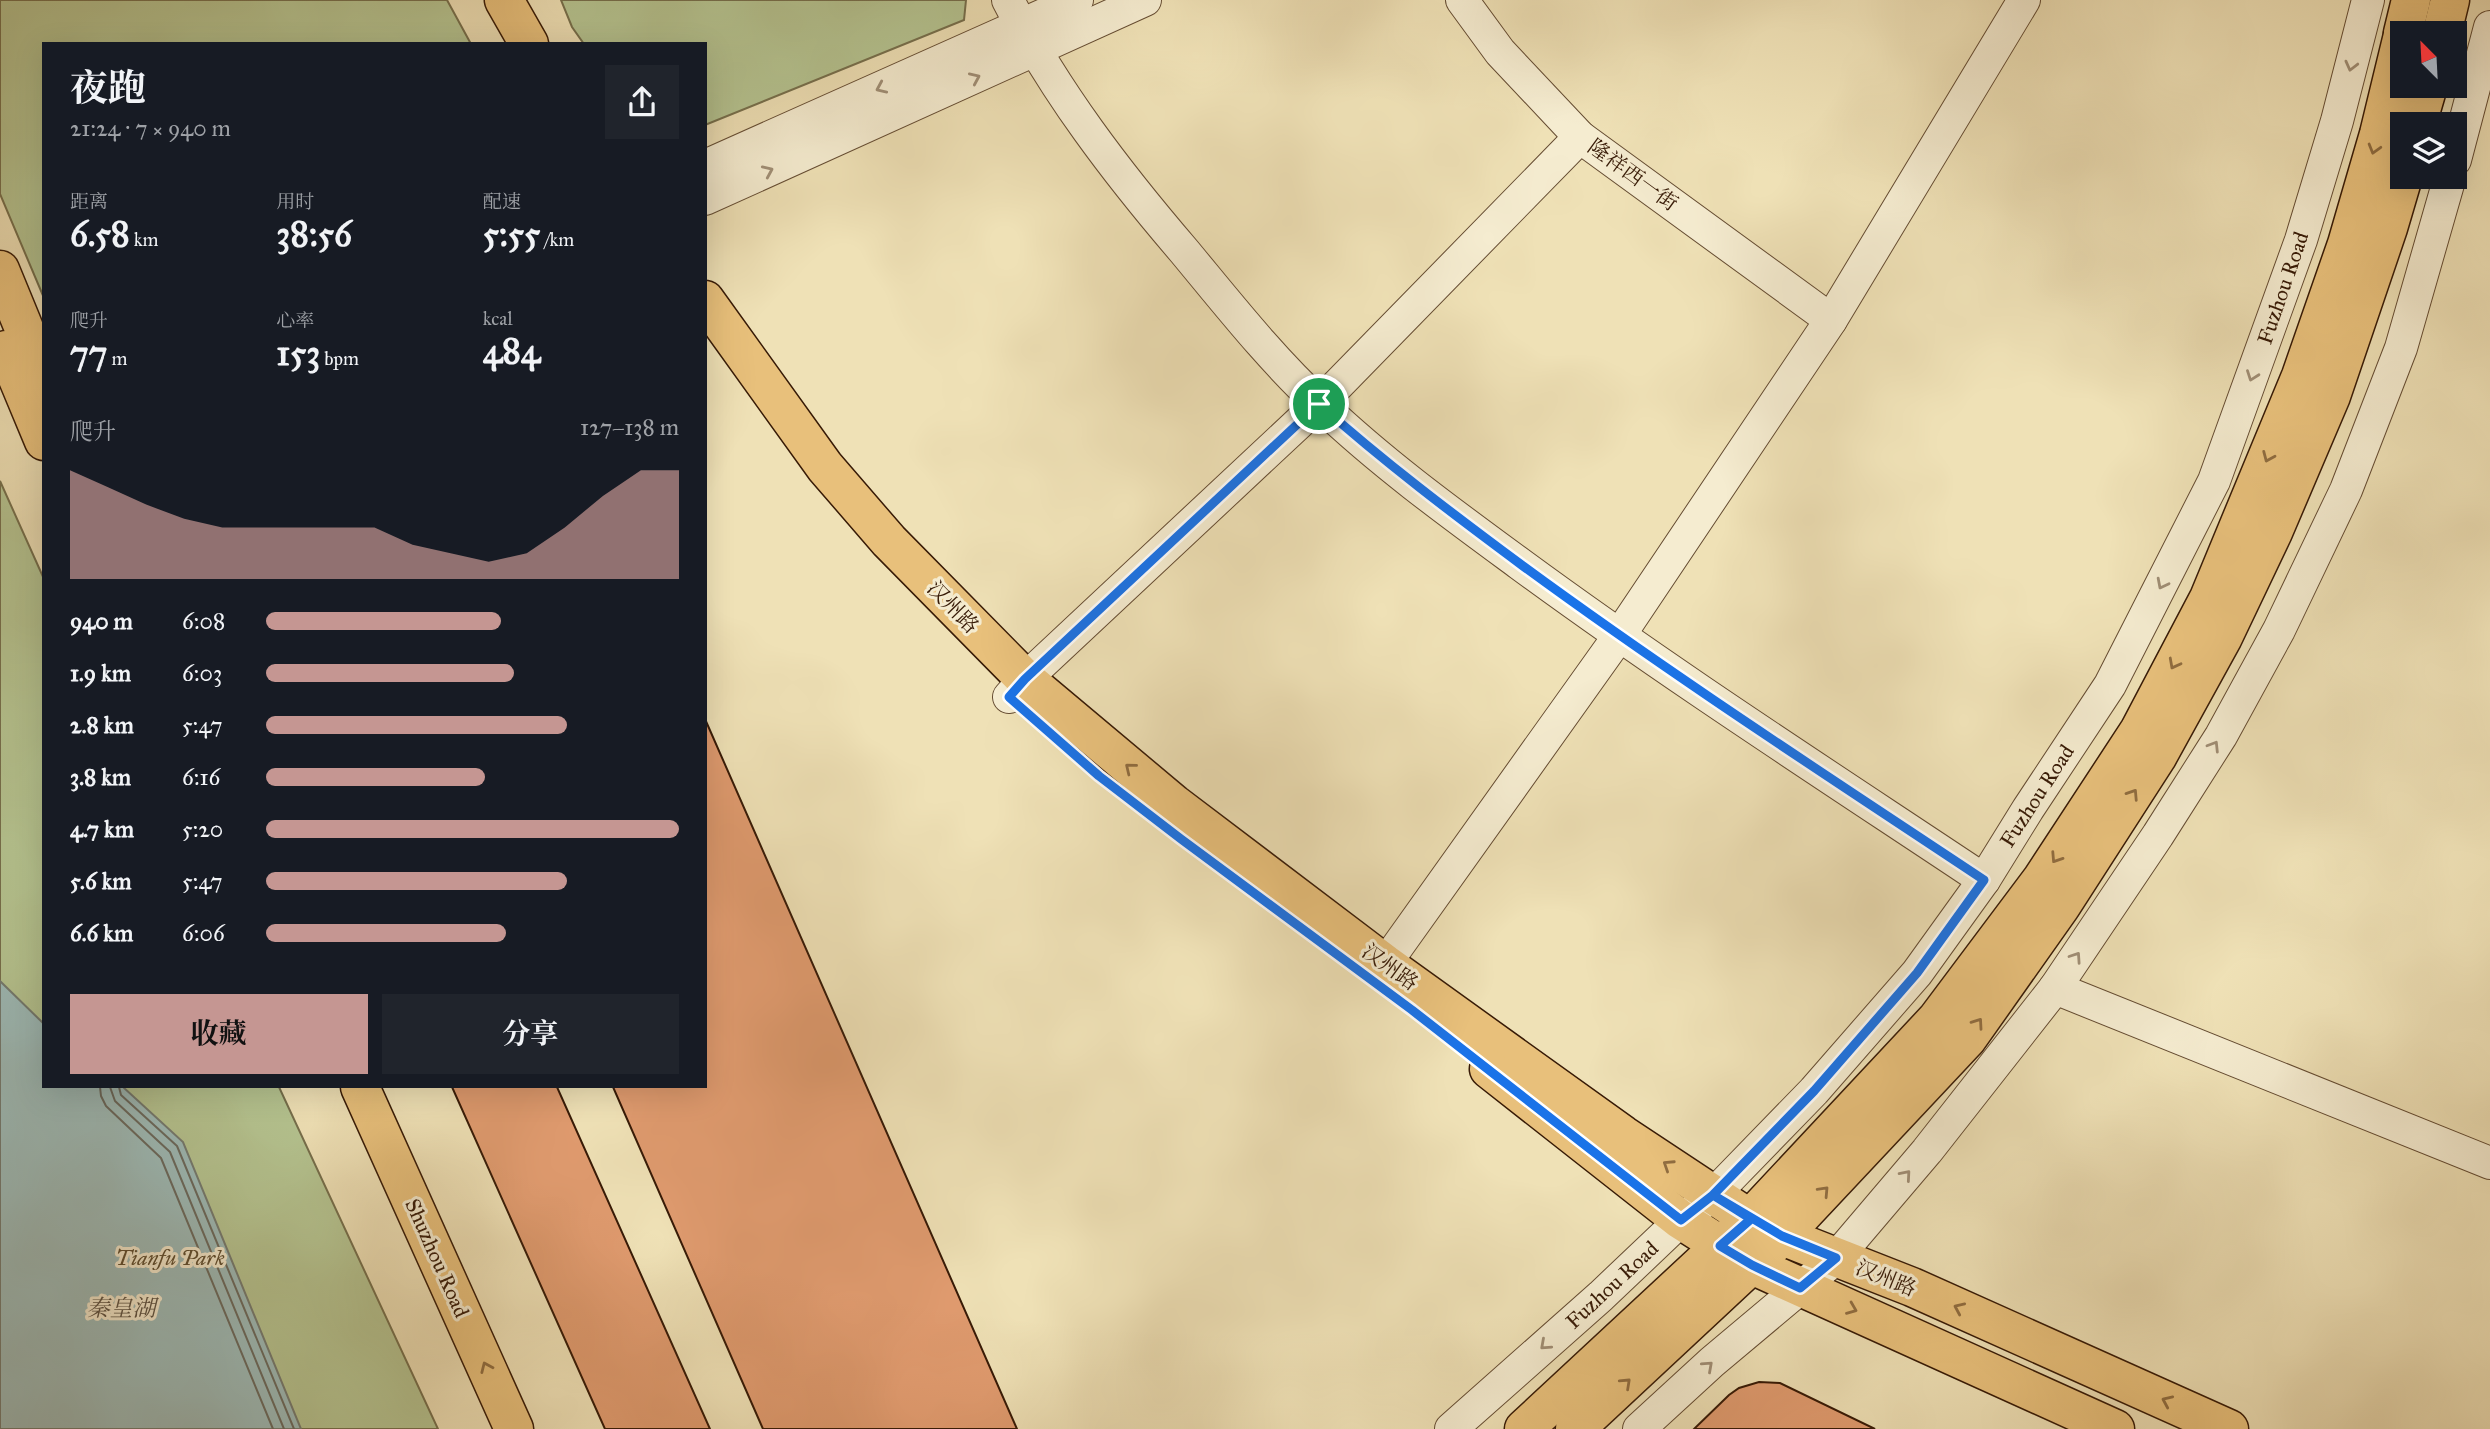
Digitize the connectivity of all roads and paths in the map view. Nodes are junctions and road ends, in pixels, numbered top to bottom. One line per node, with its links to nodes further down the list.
1 (504, 0): 14 (main road)
2 (531, 0): 15 (main road)
3 (1077, 0): 12 (street)
4 (1146, 0): 12 (street)
5 (1462, 0): 18 (street, 隆祥西一街)
6 (2024, 0): 25 (street)
7 (2368, 0): 33 (street, Fuzhou Road, one-way to 33)
8 (2411, 0): 10 (main road)
9 (2450, 0): 11 (main road)
10 (2406, 21)
11 (2445, 21)
12 (1021, 26): 19 (street, one-way to 19); 22 (street, one-way to 12); 29 (street)
13 (2490, 27): 16 (street)
14 (528, 42)
15 (552, 42)
16 (2468, 72)
17 (2390, 88): 41 (main road, one-way to 41)
18 (1580, 137): 25 (street, 隆祥西一街); 29 (street)
19 (707, 165)
20 (2399, 189): 41 (main road, one-way to 20)
21 (2447, 189): 35 (street, one-way to 21)
22 (707, 198)
23 (0, 270): 28 (main road)
24 (707, 303): 32 (main road, 汉州路)
25 (1831, 320): 31 (street)
26 (0, 335): 30 (main road)
27 (707, 344): 32 (main road, 汉州路)
28 (42, 372)
29 (1319, 404): 31 (street); 32 (street)
30 (42, 436)
31 (1619, 636): 33 (street); 34 (street)
32 (1017, 688): 34 (main road, 汉州路, one-way to 32); 40 (main road, 汉州路)
33 (1984, 880): 39 (street, Fuzhou Road)
34 (1385, 964): 39 (main road, 汉州路, one-way to 34)
35 (2055, 988): 38 (street); 43 (street, one-way to 35)
36 (334, 1088): 45 (main road, Shuzhou Road)
37 (360, 1088): 46 (main road, Shuzhou Road, one-way to 37)
38 (2490, 1163)
39 (1713, 1195): 40 (street, Fuzhou Road); 41 (main road, 汉州路)
40 (1681, 1220): 42 (main road, 汉州路); 47 (street, Fuzhou Road, one-way to 47)
41 (1766, 1228): 42 (main road); 43 (main road, 汉州路)
42 (1736, 1255): 44 (main road, 汉州路); 48 (main road); 49 (main road, one-way to 42)
43 (1836, 1258): 44 (street); 52 (main road, 汉州路, one-way to 43)
44 (1800, 1288): 50 (street, one-way to 44); 51 (main road, 汉州路, one-way to 51)
45 (486, 1429)
46 (514, 1429)
47 (1451, 1429)
48 (1524, 1429)
49 (1575, 1429)
50 (1639, 1429)
51 (2115, 1429)
52 (2229, 1429)

